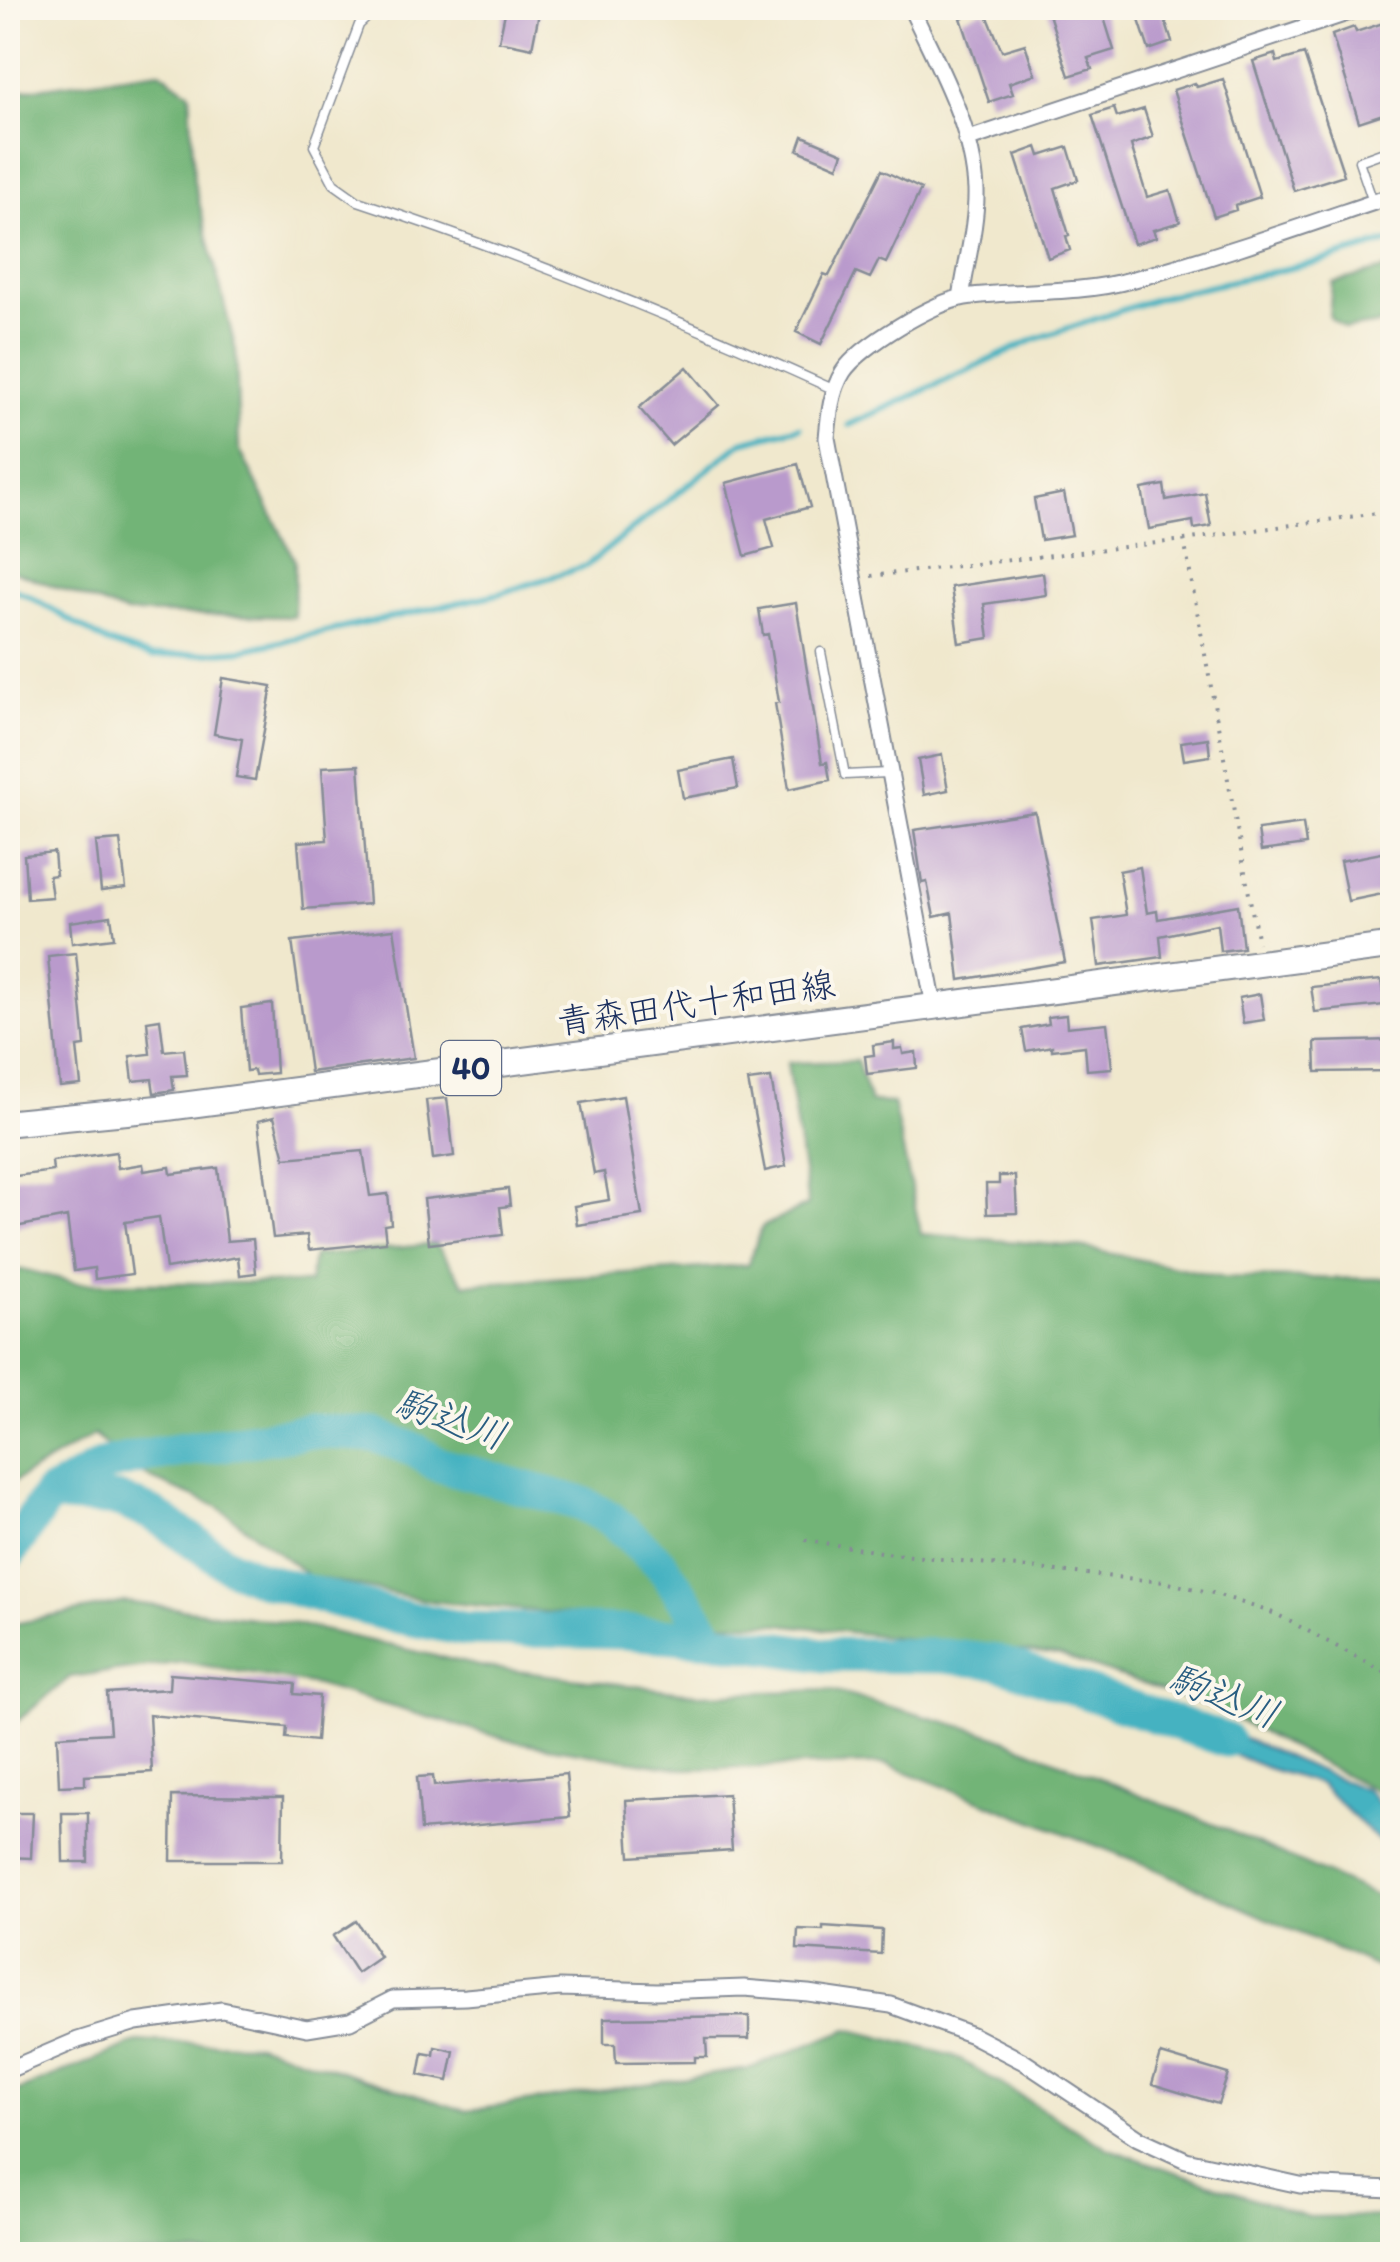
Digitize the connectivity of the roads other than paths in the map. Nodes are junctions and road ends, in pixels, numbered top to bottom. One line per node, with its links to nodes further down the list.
1 (377, 8): 9 (lane)
2 (911, 8): 4 (street)
3 (1362, 8): 4 (street)
4 (966, 140): 8 (street)
5 (1392, 149): 7 (lane)
6 (1392, 196): 7 (street)
7 (1373, 202): 8 (street)
8 (960, 298): 9 (street)
9 (835, 390): 11 (street)
10 (821, 652): 11 (lane)
11 (888, 773): 13 (street)
12 (1392, 946): 13 (main road, 青森田代十和田線 / 40)
13 (934, 1006): 14 (main road, 青森田代十和田線 / 40)
14 (8, 1123)
15 (8, 2070): 16 (street)
16 (1392, 2188)

